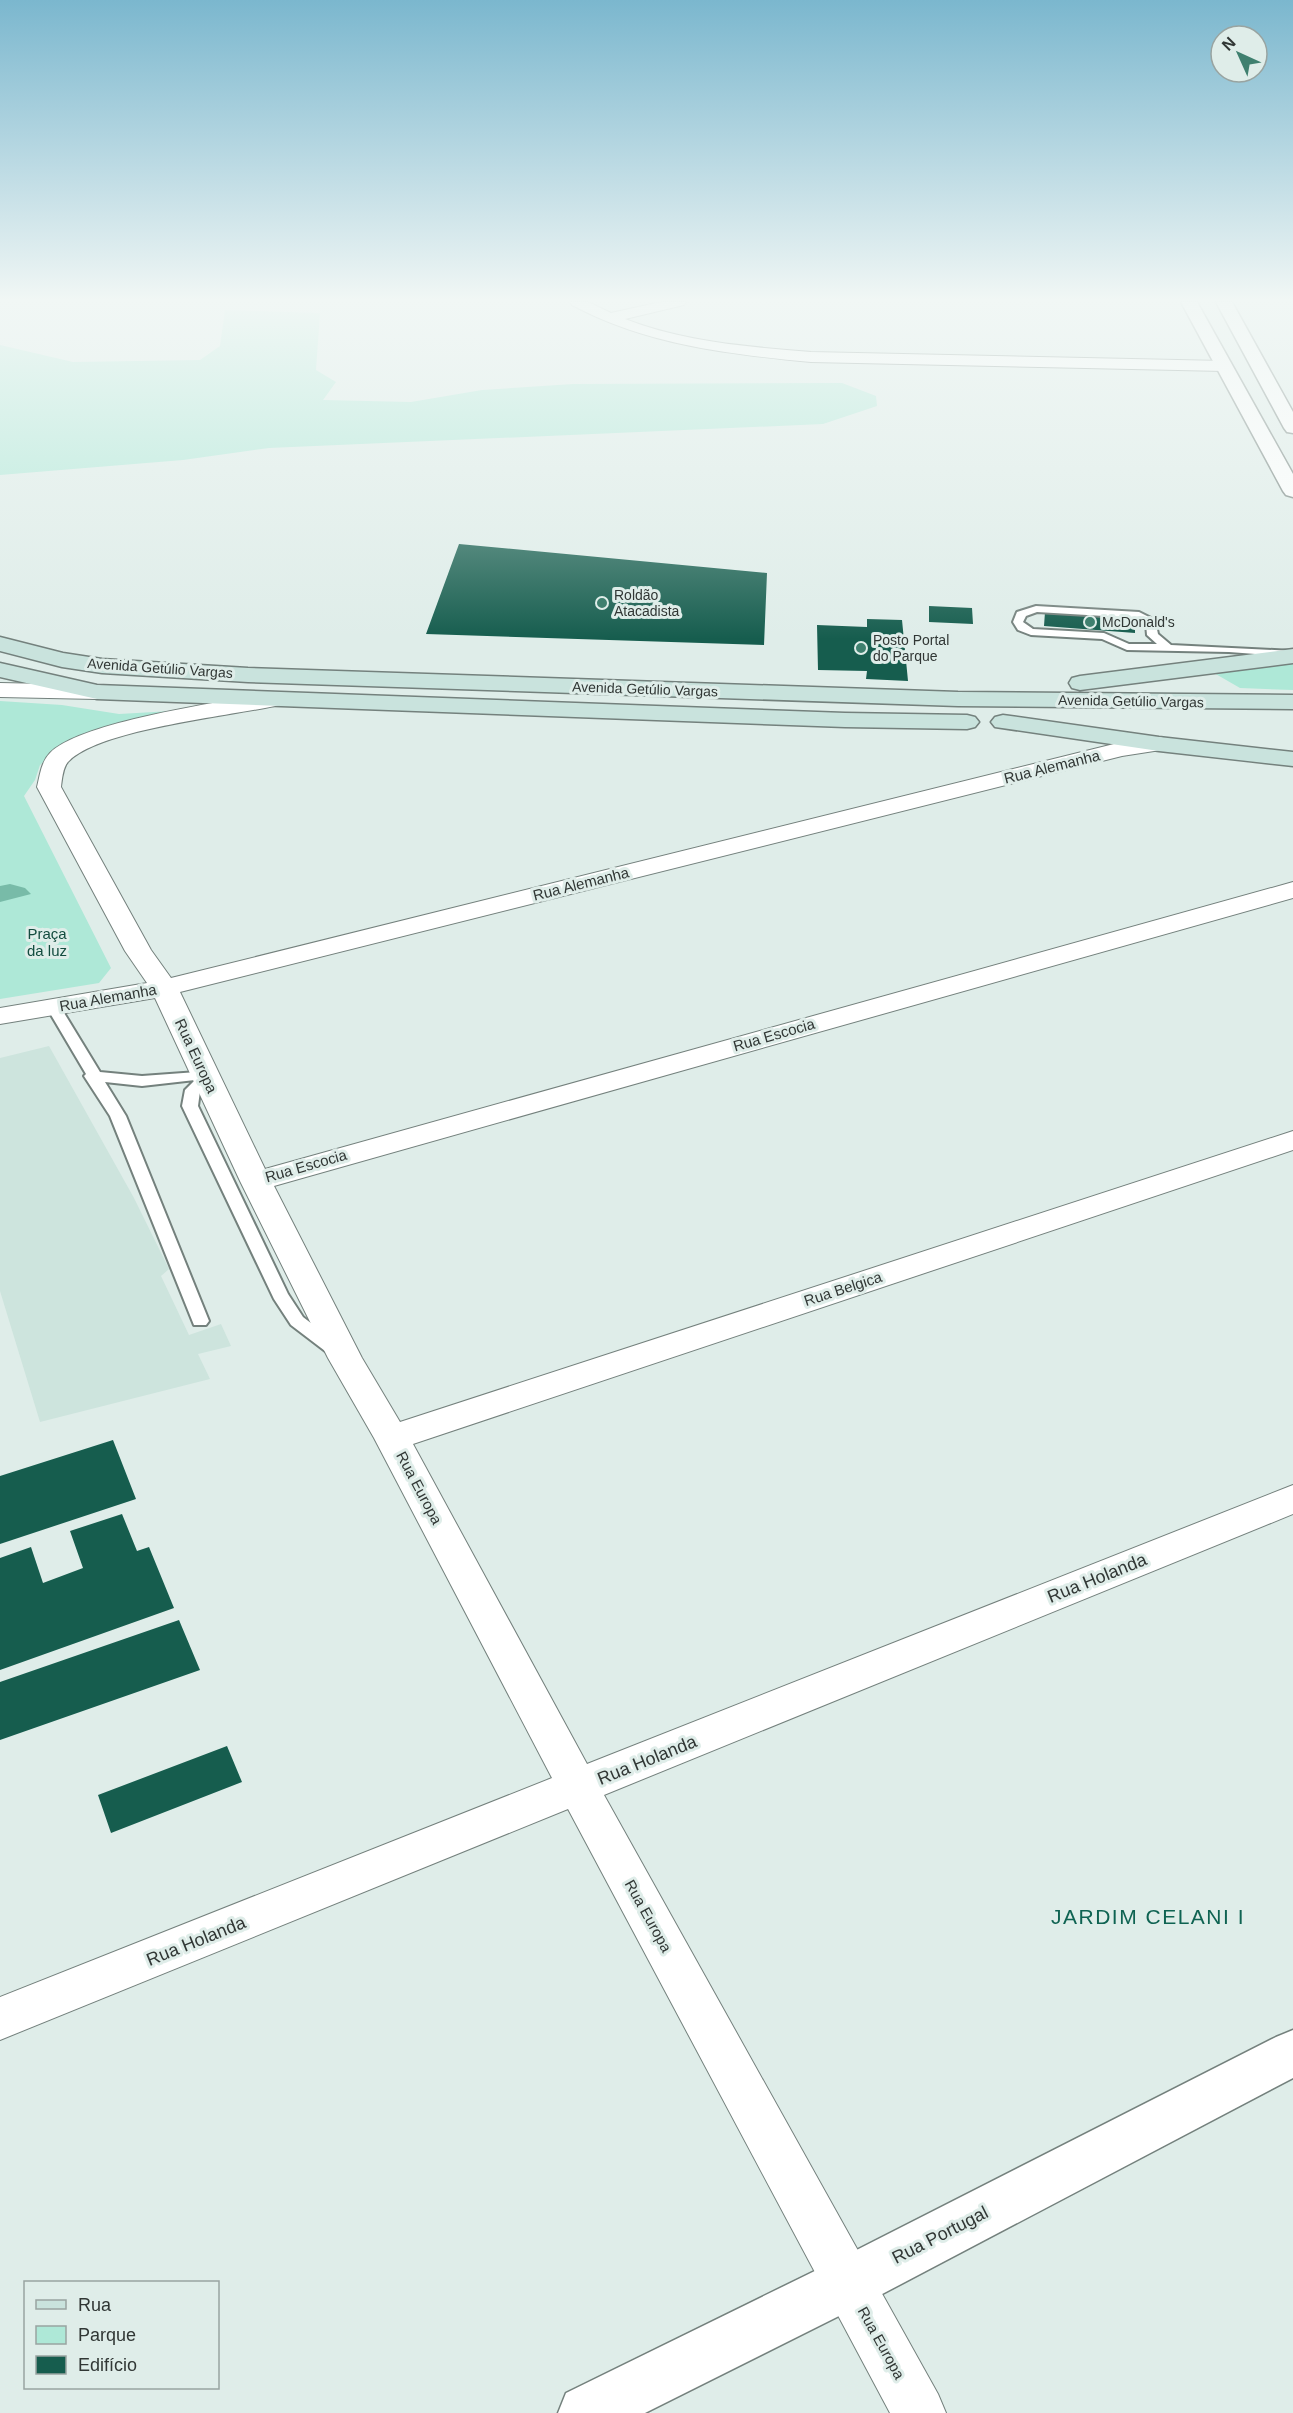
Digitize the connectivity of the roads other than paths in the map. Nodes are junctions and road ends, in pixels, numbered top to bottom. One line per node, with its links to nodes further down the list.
1 (1251, 415): 4 (street)
2 (1286, 415): 3 (street)
3 (1293, 428)
4 (1293, 491)
5 (0, 644): 9 (main road, Avenida Getúlio Vargas)
6 (1167, 647): 6 (lane); 8 (lane)
7 (0, 655): 9 (main road)
8 (1293, 655): 14 (main road)
9 (62, 660): 14 (main road, Avenida Getúlio Vargas)
10 (0, 670): 12 (main road, Avenida Getúlio Vargas)
11 (0, 690): 12 (street, Avenida Getúlio Vargas)
12 (97, 692): 13 (main road, Avenida Getúlio Vargas)
13 (276, 699): 18 (main road, Avenida Getúlio Vargas); 21 (street, Rua Europa)
14 (958, 699): 15 (main road, Avenida Getúlio Vargas)
15 (1293, 702)
16 (1204, 723): 17 (main road, Avenida Getúlio Vargas)
17 (1293, 724)
18 (1164, 734): 19 (main road, Avenida Getúlio Vargas); 21 (street, Rua Alemanha)
19 (1293, 759)
20 (1293, 890): 27 (street, Rua Escocia)
21 (164, 988): 22 (street, Rua Alemanha); 25 (street, Rua Europa)
22 (54, 1008): 23 (street, Rua Alemanha); 24 (lane)
23 (0, 1016)
24 (92, 1076): 25 (lane); 28 (lane)
25 (206, 1076): 27 (street, Rua Europa); 29 (lane)
26 (1293, 1140): 30 (street, Rua Belgica)
27 (256, 1181): 29 (street, Rua Europa)
28 (200, 1321)
29 (345, 1358): 30 (street, Rua Europa)
30 (392, 1438): 32 (street, Rua Europa)
31 (1293, 1499): 32 (street, Rua Holanda)
32 (578, 1787): 33 (street, Rua Holanda); 35 (street, Rua Europa)
33 (0, 2019)
34 (1293, 2053): 35 (street, Rua Portugal)
35 (848, 2283): 36 (street, Rua Portugal); 37 (street, Rua Europa)
36 (586, 2413)
37 (919, 2413)

